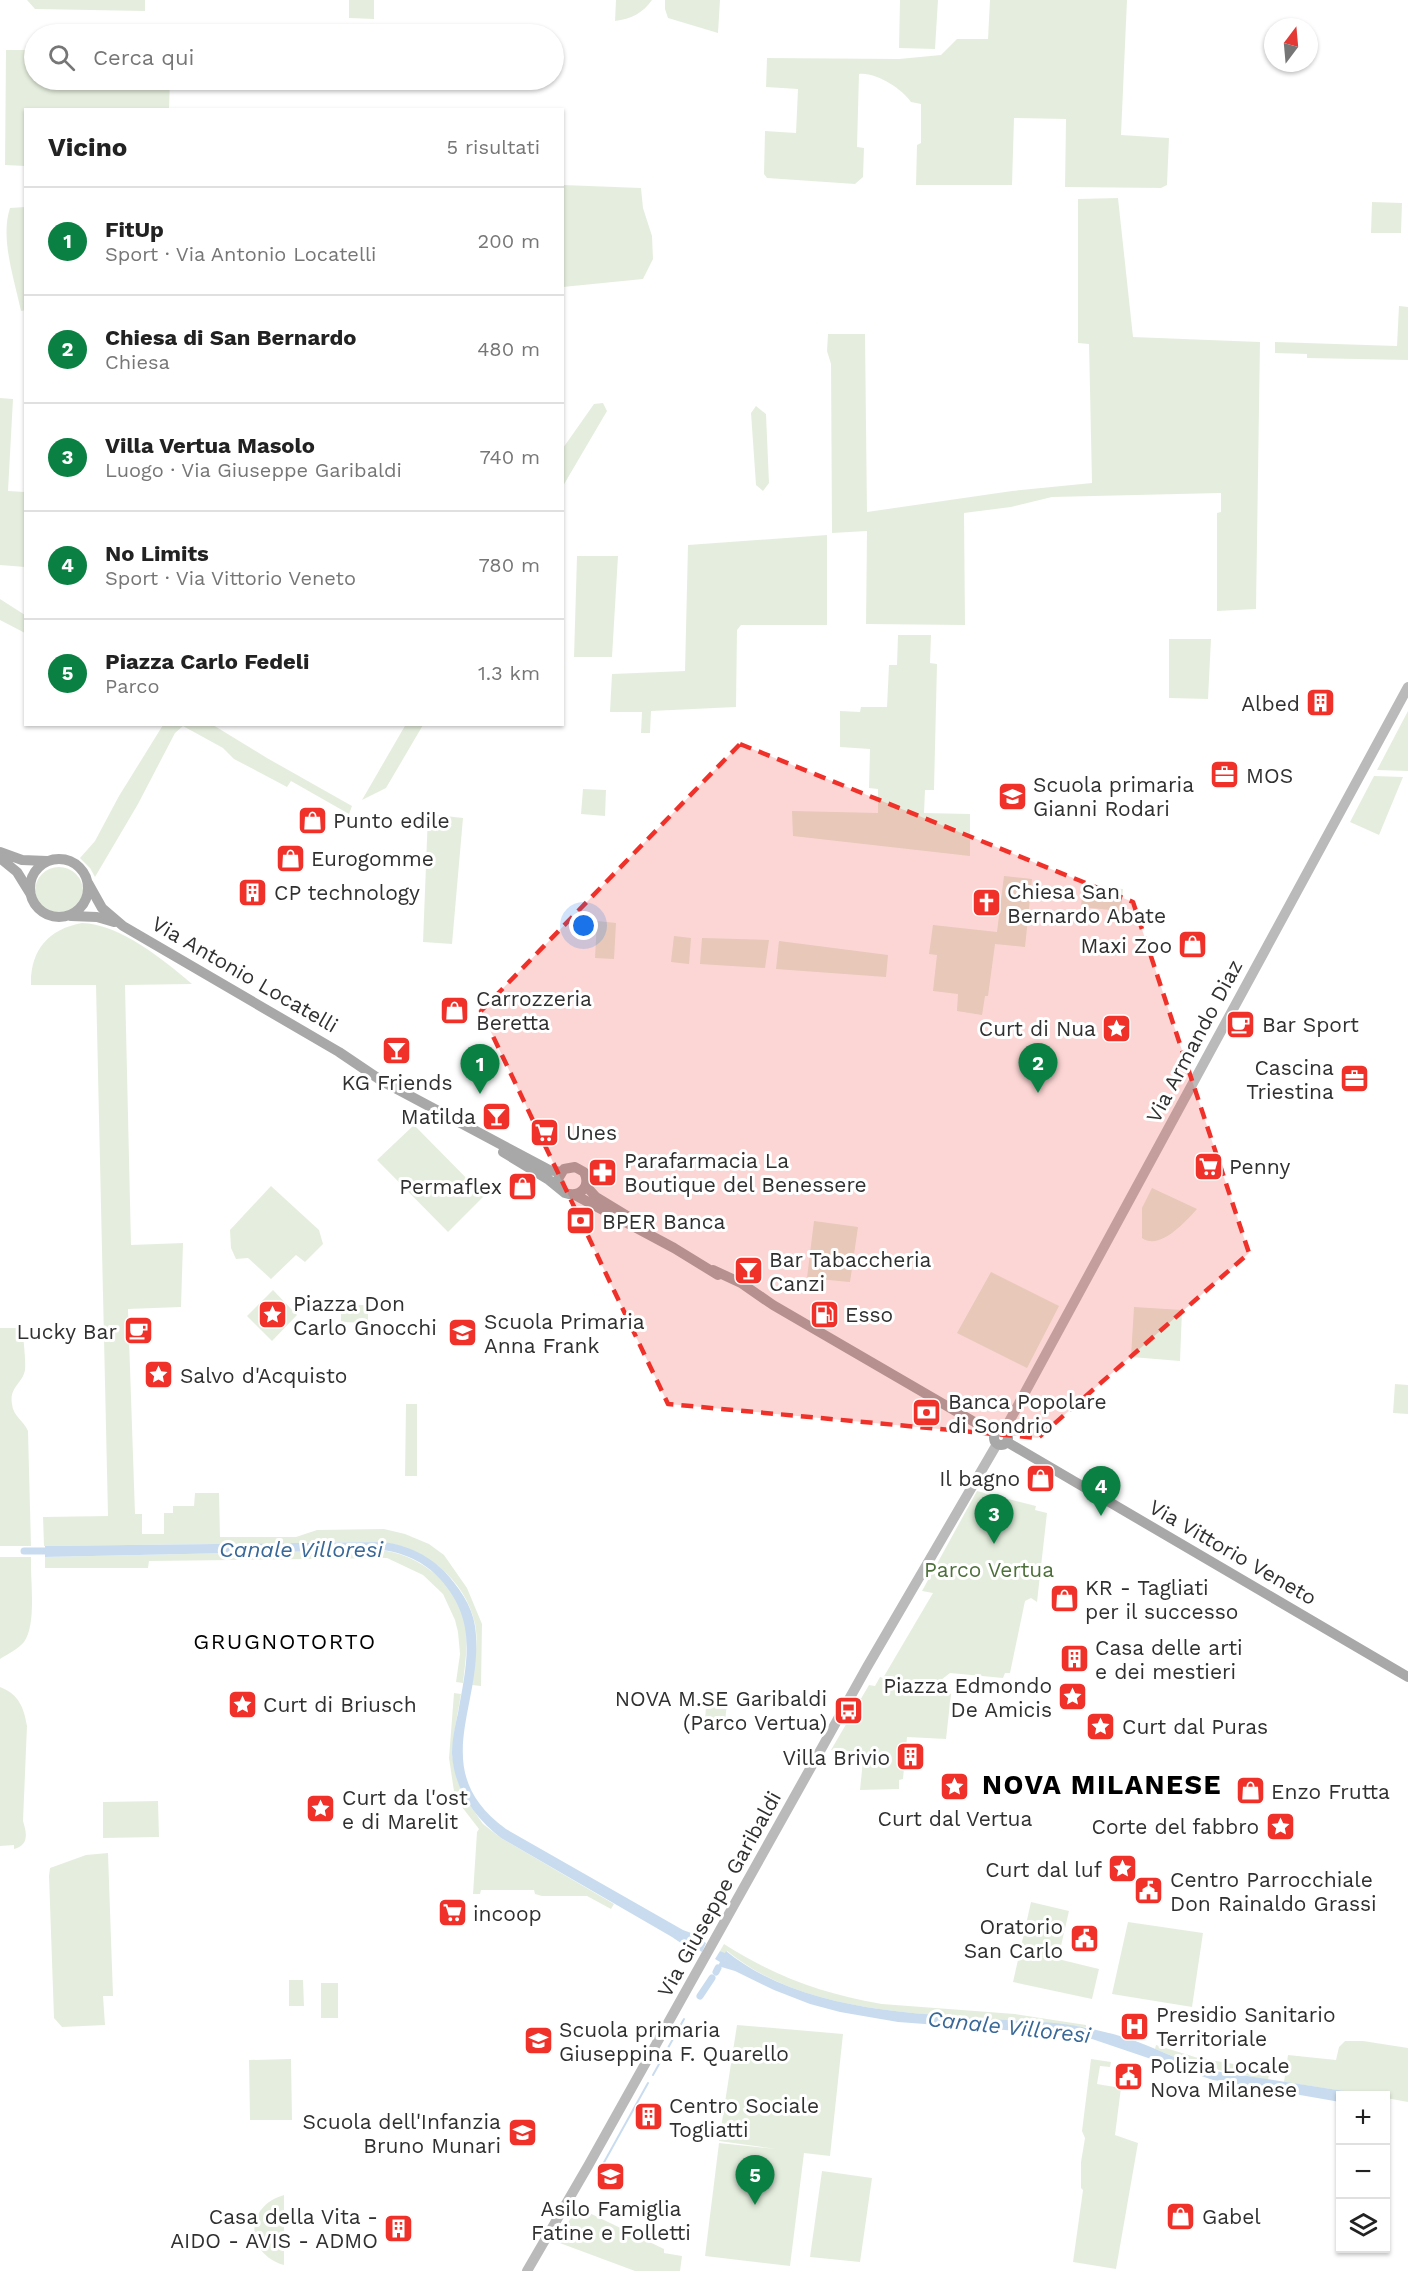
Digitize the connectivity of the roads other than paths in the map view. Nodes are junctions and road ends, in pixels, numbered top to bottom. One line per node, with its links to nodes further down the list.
1 (1408, 687): 15 (main road, Via Armando Diaz)
2 (0, 852): 4 (main road)
3 (0, 858): 6 (main road)
4 (50, 861): 5 (main road); 6 (main road)
5 (88, 883): 7 (main road); 8 (main road, Via Antonio Locatelli)
6 (30, 893): 7 (main road)
7 (68, 916): 8 (main road, Via Antonio Locatelli)
8 (123, 926): 9 (main road, Via Antonio Locatelli)
9 (461, 1124): 10 (main road, Via Antonio Locatelli); 12 (main road, Via Antonio Locatelli)
10 (561, 1172): 11 (main road); 12 (main road)
11 (586, 1186): 13 (main road); 14 (main road)
12 (561, 1189): 13 (main road)
13 (574, 1195): 14 (main road)
14 (674, 1248): 15 (main road, Via Vittorio Veneto)
15 (1001, 1438): 16 (main road, Via Vittorio Veneto); 17 (main road, Via Giuseppe Garibaldi)
16 (1408, 1677)
17 (527, 2271)

